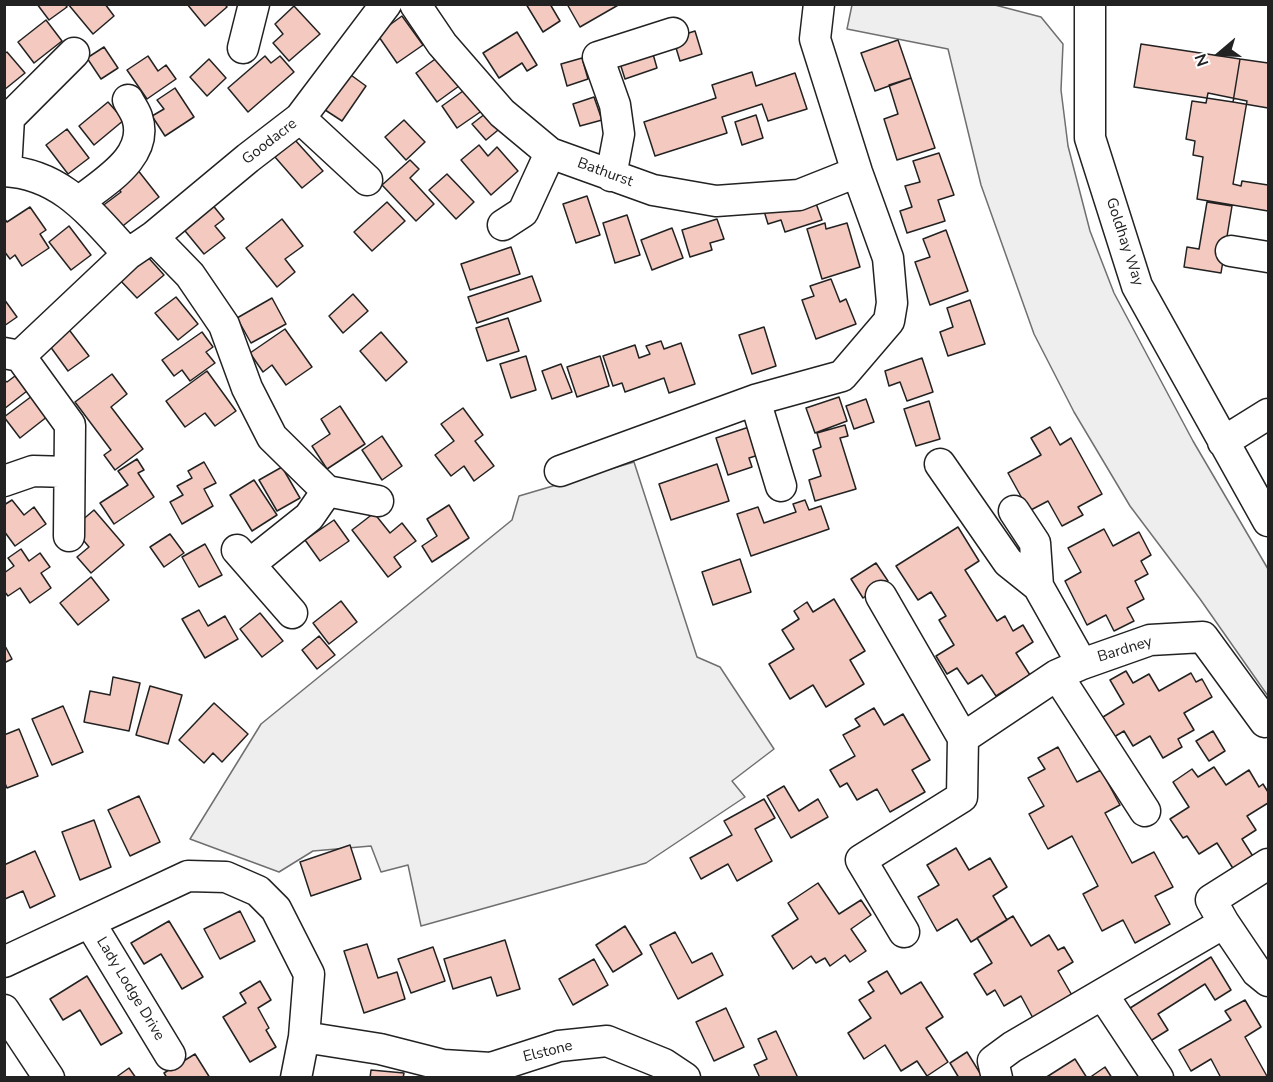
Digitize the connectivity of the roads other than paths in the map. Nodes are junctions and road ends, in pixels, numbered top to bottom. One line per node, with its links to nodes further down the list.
1 (254, 4): 7 (street)
2 (386, 4): 10 (street, Goodacre)
3 (415, 4): 11 (street, Bathurst)
4 (819, 4): 13 (street)
5 (1086, 6): 25 (street, Goldhay Way)
6 (673, 33): 14 (street)
7 (243, 48)
8 (74, 53): 12 (street)
9 (129, 100): 16 (street)
10 (300, 118): 15 (street); 18 (street, Goodacre)
11 (550, 153): 14 (street, Bathurst); 17 (street)
12 (5, 170): 16 (street)
13 (857, 172): 14 (street, Bathurst); 23 (street)
14 (611, 176)
15 (368, 180)
16 (80, 201): 20 (street)
17 (503, 225)
18 (153, 237): 20 (street, Goodacre); 31 (street)
19 (1231, 251): 21 (street)
20 (128, 254): 22 (street, Goodacre)
21 (1269, 258)
22 (12, 354): 28 (street, Goodacre)
23 (755, 400): 27 (street); 30 (street)
24 (1269, 414): 25 (street)
25 (1223, 442): 34 (street, Goldhay Way)
26 (940, 464): 36 (street)
27 (560, 471)
28 (69, 472): 29 (street); 35 (street, Goodacre)
29 (4, 481)
30 (781, 486)
31 (327, 491): 32 (street); 38 (street)
32 (378, 501)
33 (1014, 511): 36 (street)
34 (1269, 521)
35 (69, 536)
36 (1038, 586): 39 (street)
37 (881, 596): 41 (street)
38 (292, 613)
39 (1070, 669): 40 (street, Bardney); 41 (street, Bardney); 42 (street)
40 (1267, 724)
41 (963, 738): 46 (street)
42 (1145, 811)
43 (1269, 864): 45 (street)
44 (90, 923): 47 (street, Lady Lodge Drive); 51 (street, Lady Lodge Drive); 52 (street, Lady Lodge Drive)
45 (1224, 923): 48 (street); 49 (street)
46 (904, 932)
47 (6, 958)
48 (1269, 981)
49 (1103, 995): 56 (street); 57 (street)
50 (4, 1010): 53 (street)
51 (304, 1037): 54 (street); 55 (street, Elstone)
52 (171, 1055)
53 (49, 1077)
54 (296, 1077)
55 (685, 1077)
56 (997, 1077)
57 (1158, 1077)

